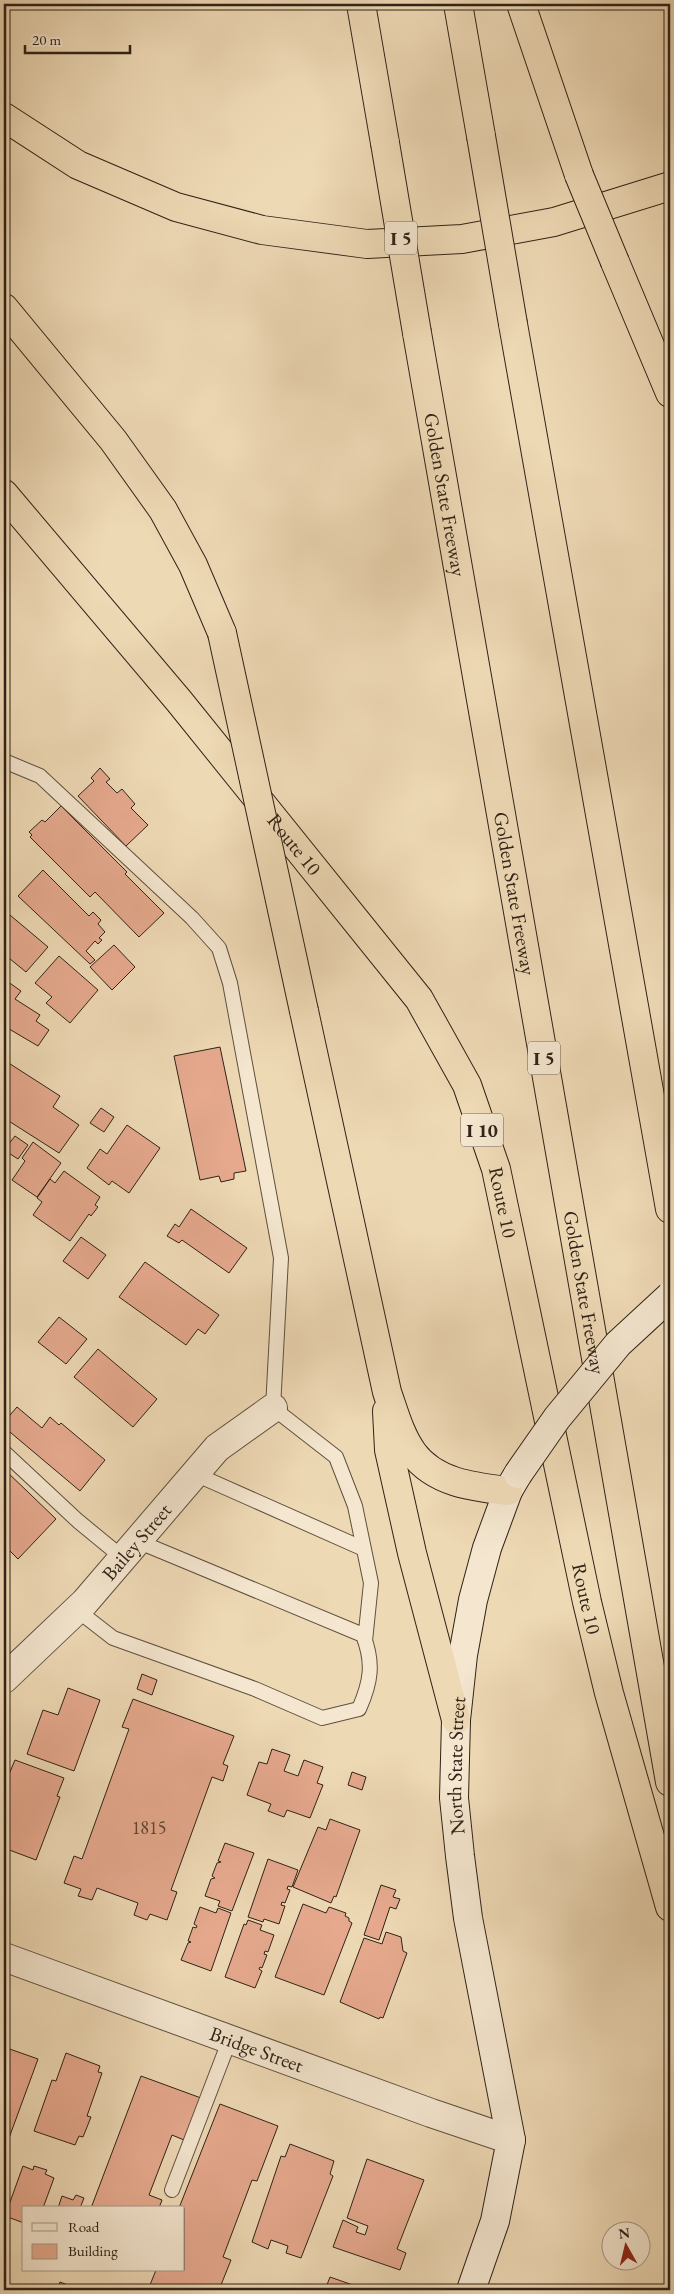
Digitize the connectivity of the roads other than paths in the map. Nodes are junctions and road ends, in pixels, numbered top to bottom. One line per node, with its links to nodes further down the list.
1 (361, 4): 23 (highway, Golden State Freeway / I 5, bridge)
2 (458, 4): 10 (highway, bridge)
3 (522, 4): 7 (highway, bridge)
4 (4, 117): 5 (highway)
5 (670, 186)
6 (4, 308): 12 (highway, bridge)
7 (670, 393)
8 (4, 494): 24 (highway, Route 10 / I 10)
9 (4, 761): 13 (lane)
10 (670, 1209)
11 (670, 1296): 16 (main road, North State Street, bridge)
12 (386, 1392): 16 (highway); 22 (highway)
13 (274, 1408): 15 (main road, Bailey Street); 18 (lane)
14 (4, 1452): 17 (lane)
15 (195, 1474): 17 (main road, Bailey Street); 18 (lane)
16 (513, 1482): 22 (main road, North State Street)
17 (130, 1550): 19 (main road, Bailey Street); 20 (lane)
18 (364, 1550): 20 (lane)
19 (76, 1610): 20 (lane); 21 (main road, Bailey Street)
20 (365, 1641)
21 (4, 1679)
22 (456, 1720): 27 (main road, North State Street)
23 (670, 1782)
24 (670, 1907)
25 (4, 1957): 26 (main road, Bridge Street)
26 (230, 2039): 27 (main road, Bridge Street); 28 (lane)
27 (511, 2140): 29 (main road, North State Street)
28 (172, 2190)
29 (474, 2289)

